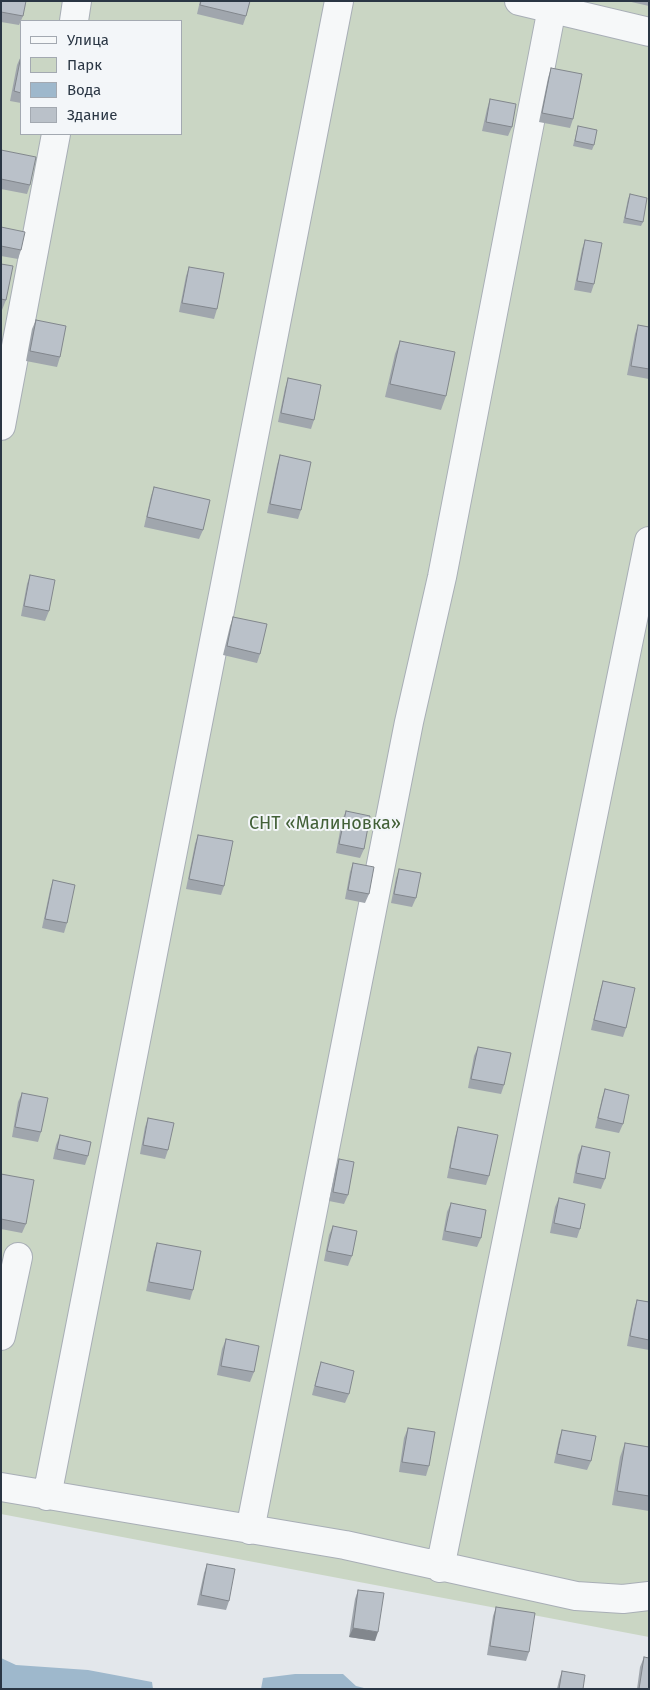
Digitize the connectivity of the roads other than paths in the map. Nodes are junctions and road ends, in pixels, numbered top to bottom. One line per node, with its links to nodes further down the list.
1 (78, 1): 5 (street)
2 (339, 1): 13 (street)
3 (519, 1): 4 (street)
4 (552, 8): 6 (street); 14 (street)
5 (74, 20)
6 (649, 32)
7 (56, 135): 8 (street)
8 (1, 426)
9 (649, 541): 15 (street)
10 (18, 1257): 11 (street)
11 (1, 1336)
12 (1, 1487): 13 (street)
13 (47, 1496): 14 (street)
14 (250, 1530): 15 (street)
15 (440, 1568): 16 (street)
16 (649, 1596)

